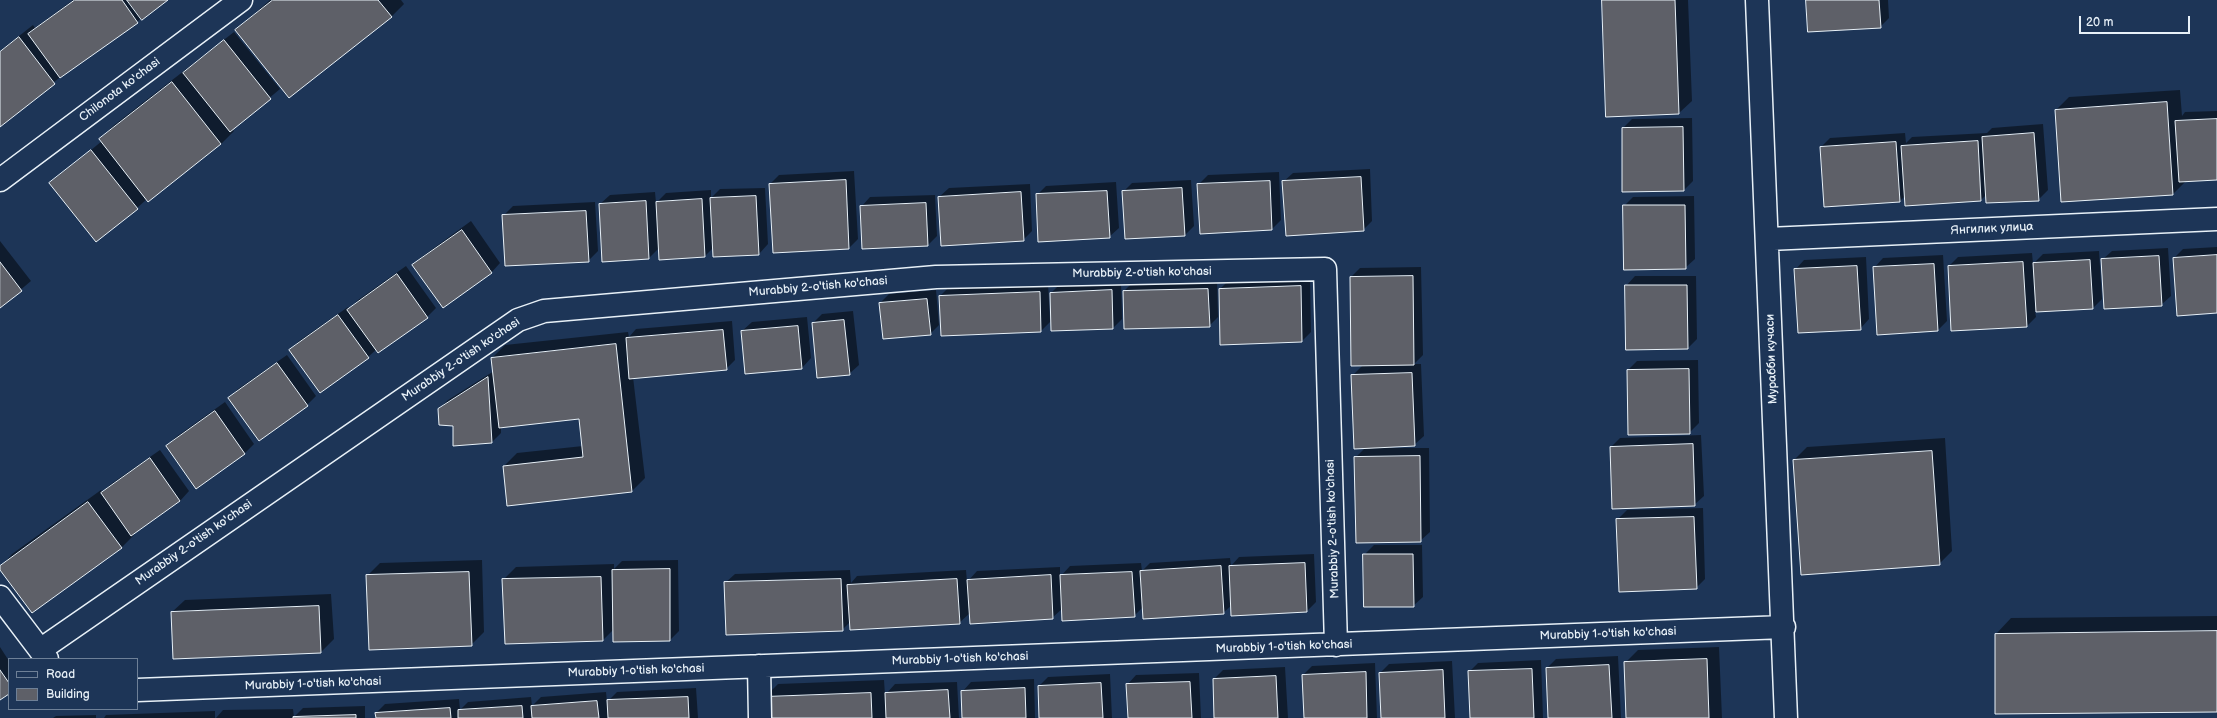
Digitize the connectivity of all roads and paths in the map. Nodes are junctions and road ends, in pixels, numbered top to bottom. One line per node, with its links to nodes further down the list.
1 (241, 0): 3 (street, Chilonota ko'chasi)
2 (1757, 0): 5 (street, Мурабби кучаси)
3 (0, 180)
4 (2217, 219): 5 (street, Янгилик улица)
5 (1768, 239): 7 (street, Мурабби кучаси)
6 (0, 598): 9 (street)
7 (1784, 627): 8 (street, Murabbiy 1-o'tish ko'chasi); 13 (street, Мурабби кучаси)
8 (1336, 645): 9 (street, Murabbiy 2-o'tish ko'chasi); 10 (street, Murabbiy 1-o'tish ko'chasi)
9 (43, 654)
10 (759, 666): 11 (street, Murabbiy 1-o'tish ko'chasi); 12 (street)
11 (138, 690)
12 (760, 718)
13 (1786, 718)

